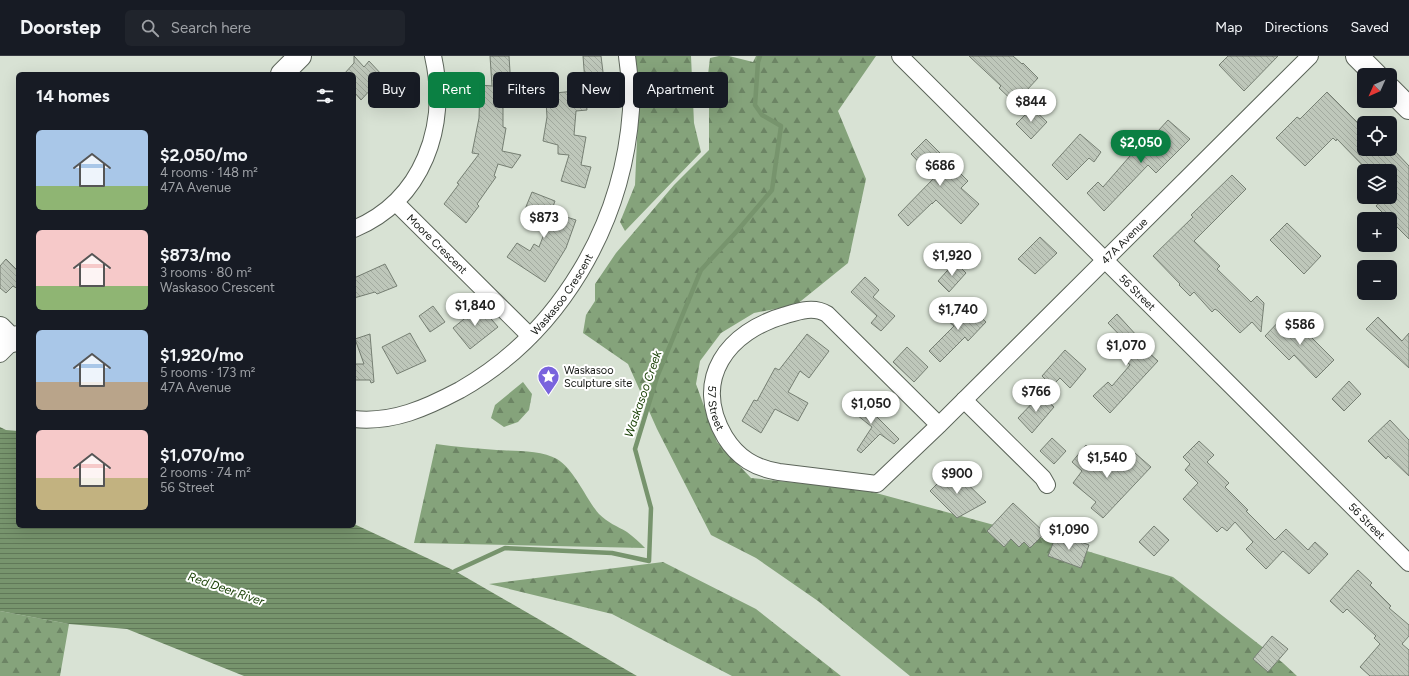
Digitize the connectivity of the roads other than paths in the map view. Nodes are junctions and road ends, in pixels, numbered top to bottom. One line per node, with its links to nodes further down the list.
1 (300, 56): 8 (street)
2 (433, 56): 11 (street)
3 (627, 56): 14 (street, Waskasoo Crescent)
4 (900, 56): 13 (street, 56 Street)
5 (1310, 56): 13 (street, 47A Avenue)
6 (1357, 56): 7 (street)
7 (1369, 68)
8 (284, 72)
9 (1397, 96): 10 (street)
10 (1409, 108)
11 (396, 203): 12 (street); 14 (street, Moore Crescent)
12 (356, 229)
13 (1105, 260): 15 (street, 47A Avenue); 19 (street, 56 Street)
14 (530, 336): 16 (street, Waskasoo Crescent)
15 (964, 400): 17 (street, 47A Avenue); 18 (street)
16 (356, 418)
17 (939, 424): 17 (street, 57 Street)
18 (1047, 485)
19 (1409, 563)

